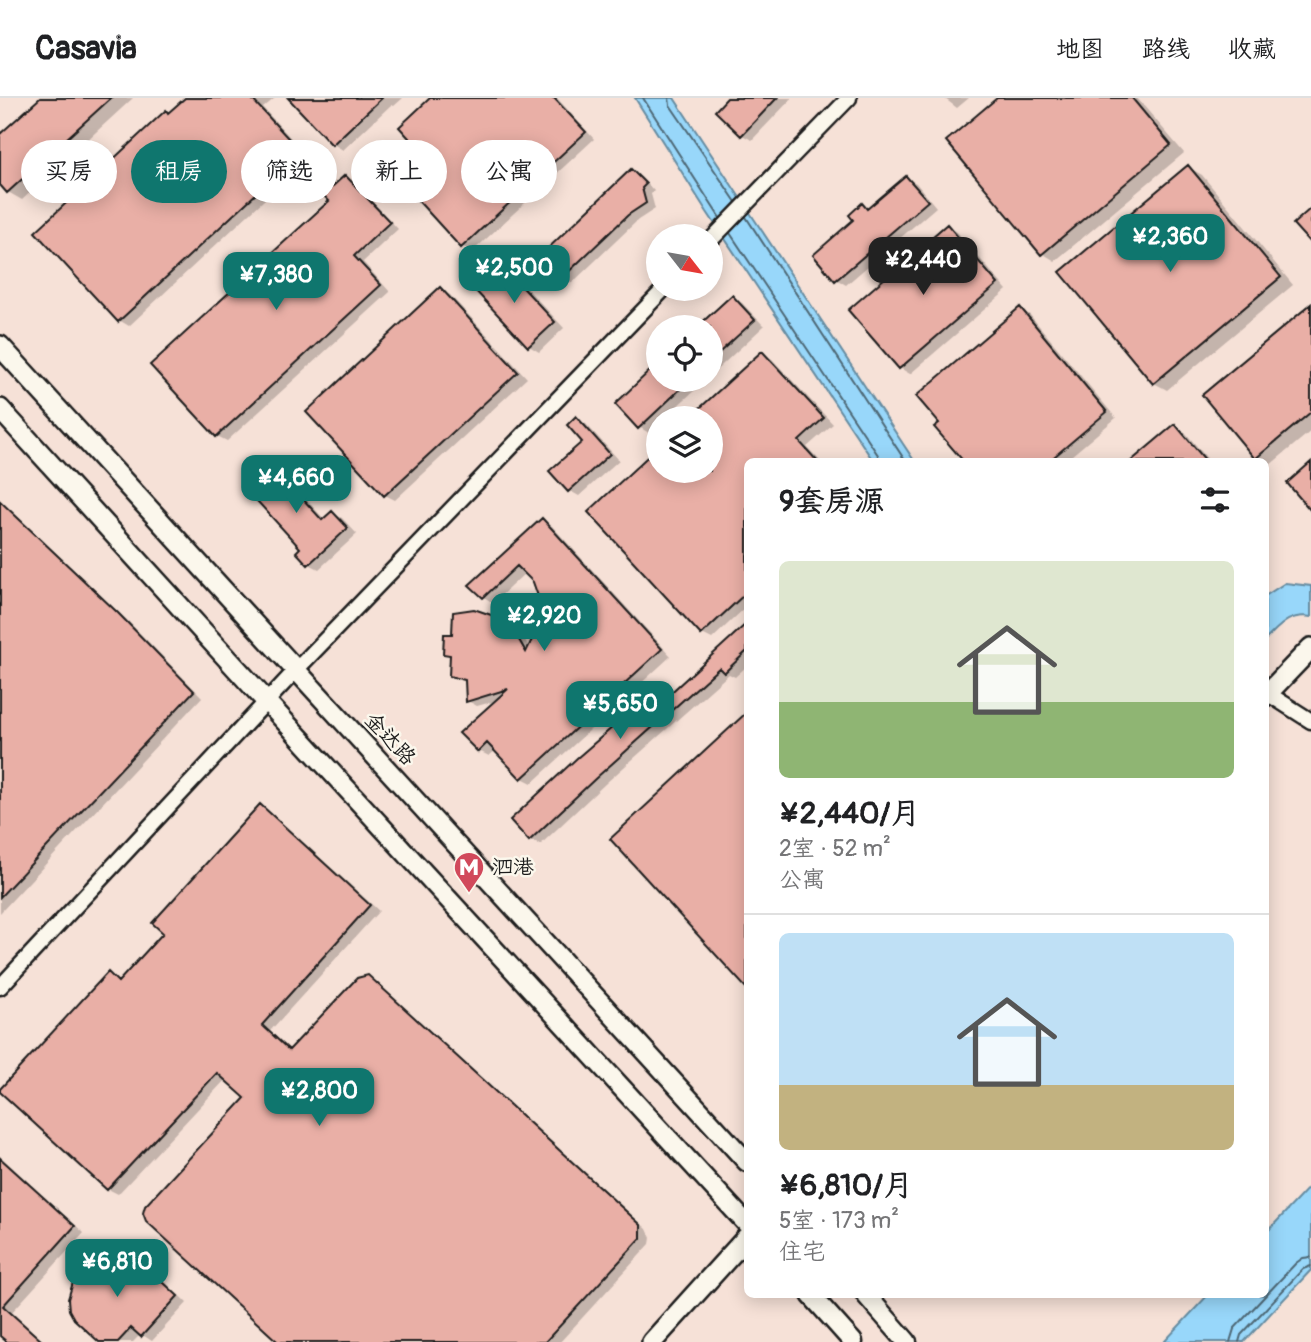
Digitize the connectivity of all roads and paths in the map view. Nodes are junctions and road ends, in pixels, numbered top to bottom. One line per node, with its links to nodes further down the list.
1 (849, 98): 2 (street)
2 (723, 228)
3 (652, 301): 7 (street)
4 (0, 346): 7 (main road, 金达路)
5 (0, 409): 10 (main road)
6 (1311, 648): 8 (main road)
7 (296, 670): 10 (street); 13 (street, 金达路)
8 (1269, 691)
9 (1269, 696): 11 (street)
10 (267, 702): 12 (street); 14 (street)
11 (1311, 721)
12 (0, 987)
13 (744, 1158)
14 (744, 1221)
15 (744, 1240): 18 (main road)
16 (814, 1298): 19 (street)
17 (869, 1298): 20 (street)
18 (652, 1342)
19 (853, 1342)
20 (907, 1342)

